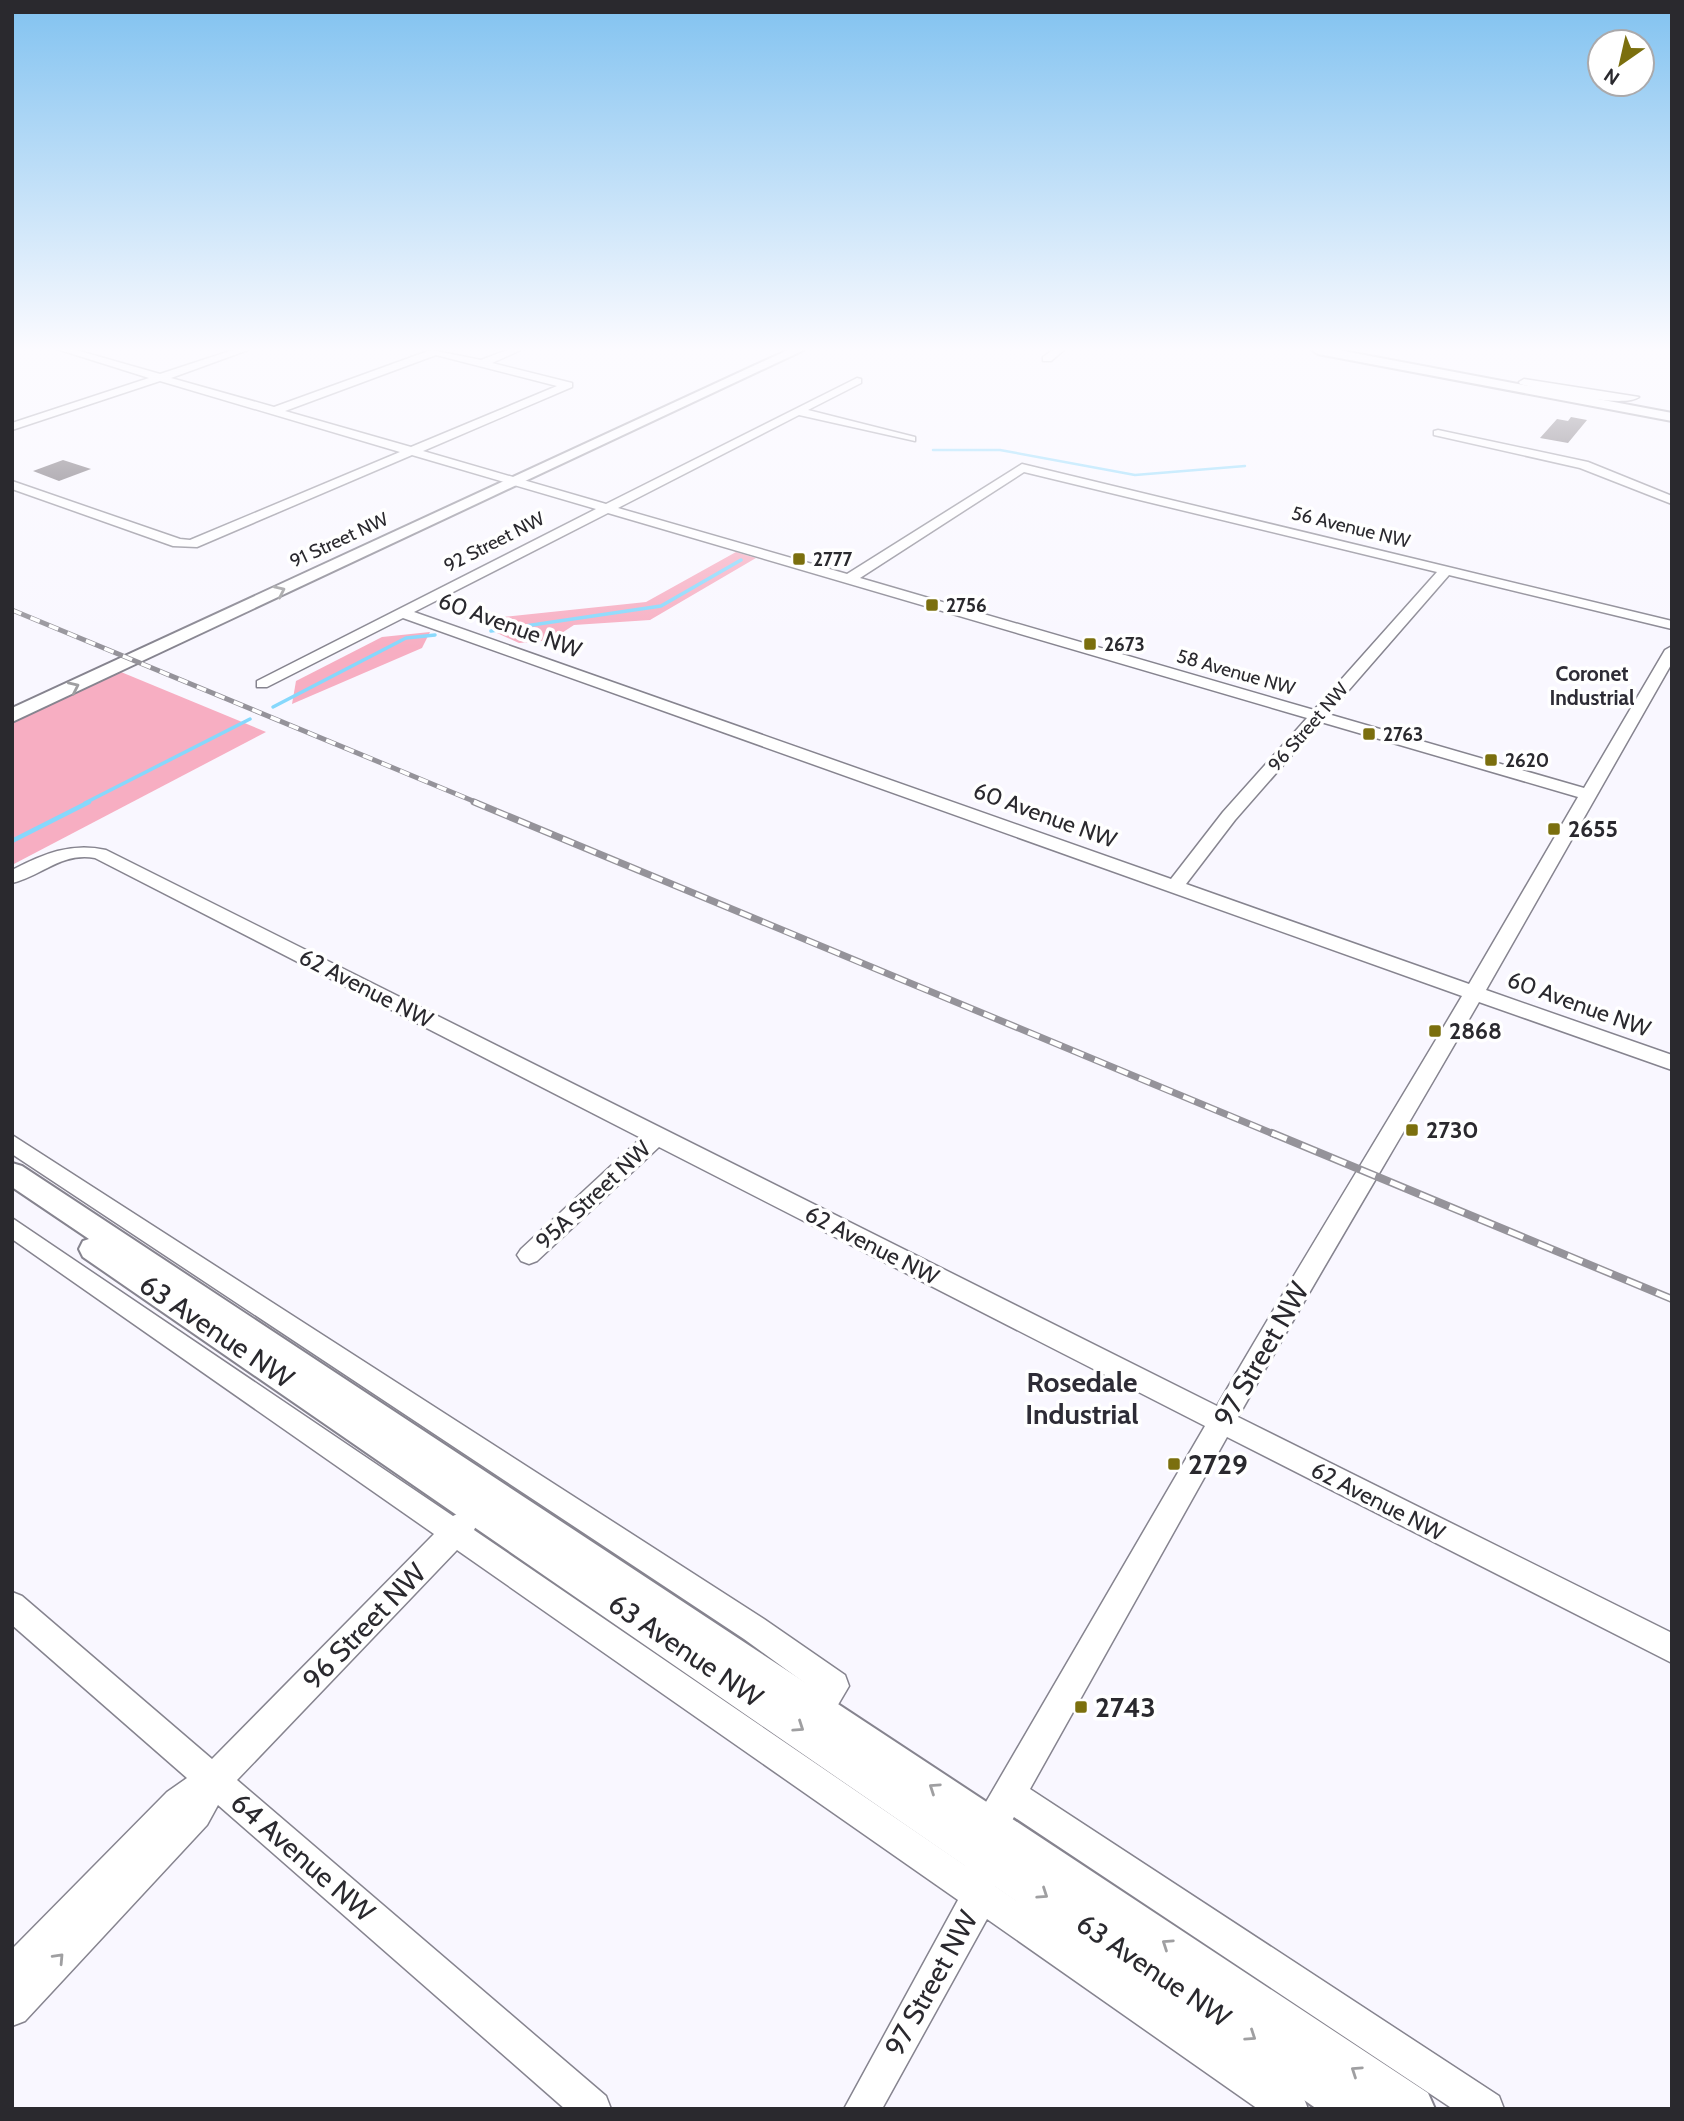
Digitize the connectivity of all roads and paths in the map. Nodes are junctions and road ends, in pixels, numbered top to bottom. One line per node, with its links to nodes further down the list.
1 (405, 449): 8 (street, 58 Avenue NW)
2 (422, 449): 8 (street)
3 (555, 449): 9 (main road, 91 Street NW)
4 (562, 449): 10 (main road)
5 (585, 449): 10 (main road, 91 Street NW)
6 (723, 449): 13 (street, 92 Street NW)
7 (1511, 449): 12 (street)
8 (415, 452): 9 (street, 58 Avenue NW); 11 (street)
9 (497, 475): 10 (street, 58 Avenue NW); 14 (main road); 21 (main road, 91 Street NW)
10 (516, 481): 13 (street, 58 Avenue NW); 14 (main road, 91 Street NW)
11 (12, 485)
12 (1672, 499)
13 (608, 508): 16 (street, 58 Avenue NW); 17 (street, 92 Street NW)
14 (399, 536): 22 (main road, 91 Street NW, one-way to 14)
15 (1446, 570): 16 (street, 56 Avenue NW); 18 (street, 56 Avenue NW); 23 (street, 96 Street NW)
16 (849, 579): 23 (street, 58 Avenue NW)
17 (401, 612): 20 (street, 92 Street NW); 26 (street, 60 Avenue NW)
18 (1672, 625)
19 (1672, 650): 24 (street, 97 Street NW)
20 (262, 684)
21 (12, 697)
22 (12, 716)
23 (1317, 716): 24 (street, 58 Avenue NW); 26 (street, 96 Street NW)
24 (1589, 795): 27 (street, 97 Street NW)
25 (12, 878): 29 (street, 62 Avenue NW)
26 (1174, 887): 27 (street, 60 Avenue NW)
27 (1475, 993): 28 (street, 60 Avenue NW); 35 (street, 97 Street NW)
28 (1672, 1063)
29 (657, 1136): 34 (street, 95A Street NW); 35 (street, 62 Avenue NW)
30 (12, 1143): 36 (street, 63 Avenue NW)
31 (12, 1173): 36 (main road, 63 Avenue NW)
32 (12, 1194): 36 (main road, 63 Avenue NW)
33 (12, 1227): 36 (street, 63 Avenue NW)
34 (529, 1255)
35 (1222, 1422): 38 (street, 62 Avenue NW); 40 (street, 97 Street NW)
36 (485, 1501): 39 (street, 96 Street NW); 40 (main road, 63 Avenue NW); 40 (main road, 63 Avenue NW, one-way to 36)
37 (12, 1606): 39 (street, 64 Avenue NW)
38 (1672, 1649)
39 (214, 1780): 41 (street, 96 Street NW); 42 (street, 96 Street NW, one-way to 39); 43 (street, 64 Avenue NW)
40 (992, 1842): 44 (street, 97 Street NW); 45 (street, 63 Avenue NW); 46 (main road, 63 Avenue NW, one-way to 46); 47 (main road, 63 Avenue NW, one-way to 40); 48 (street, 63 Avenue NW)
41 (12, 1974)
42 (12, 2008)
43 (593, 2109)
44 (862, 2109)
45 (1290, 2109)
46 (1357, 2109)
47 (1412, 2109)
48 (1486, 2109)

